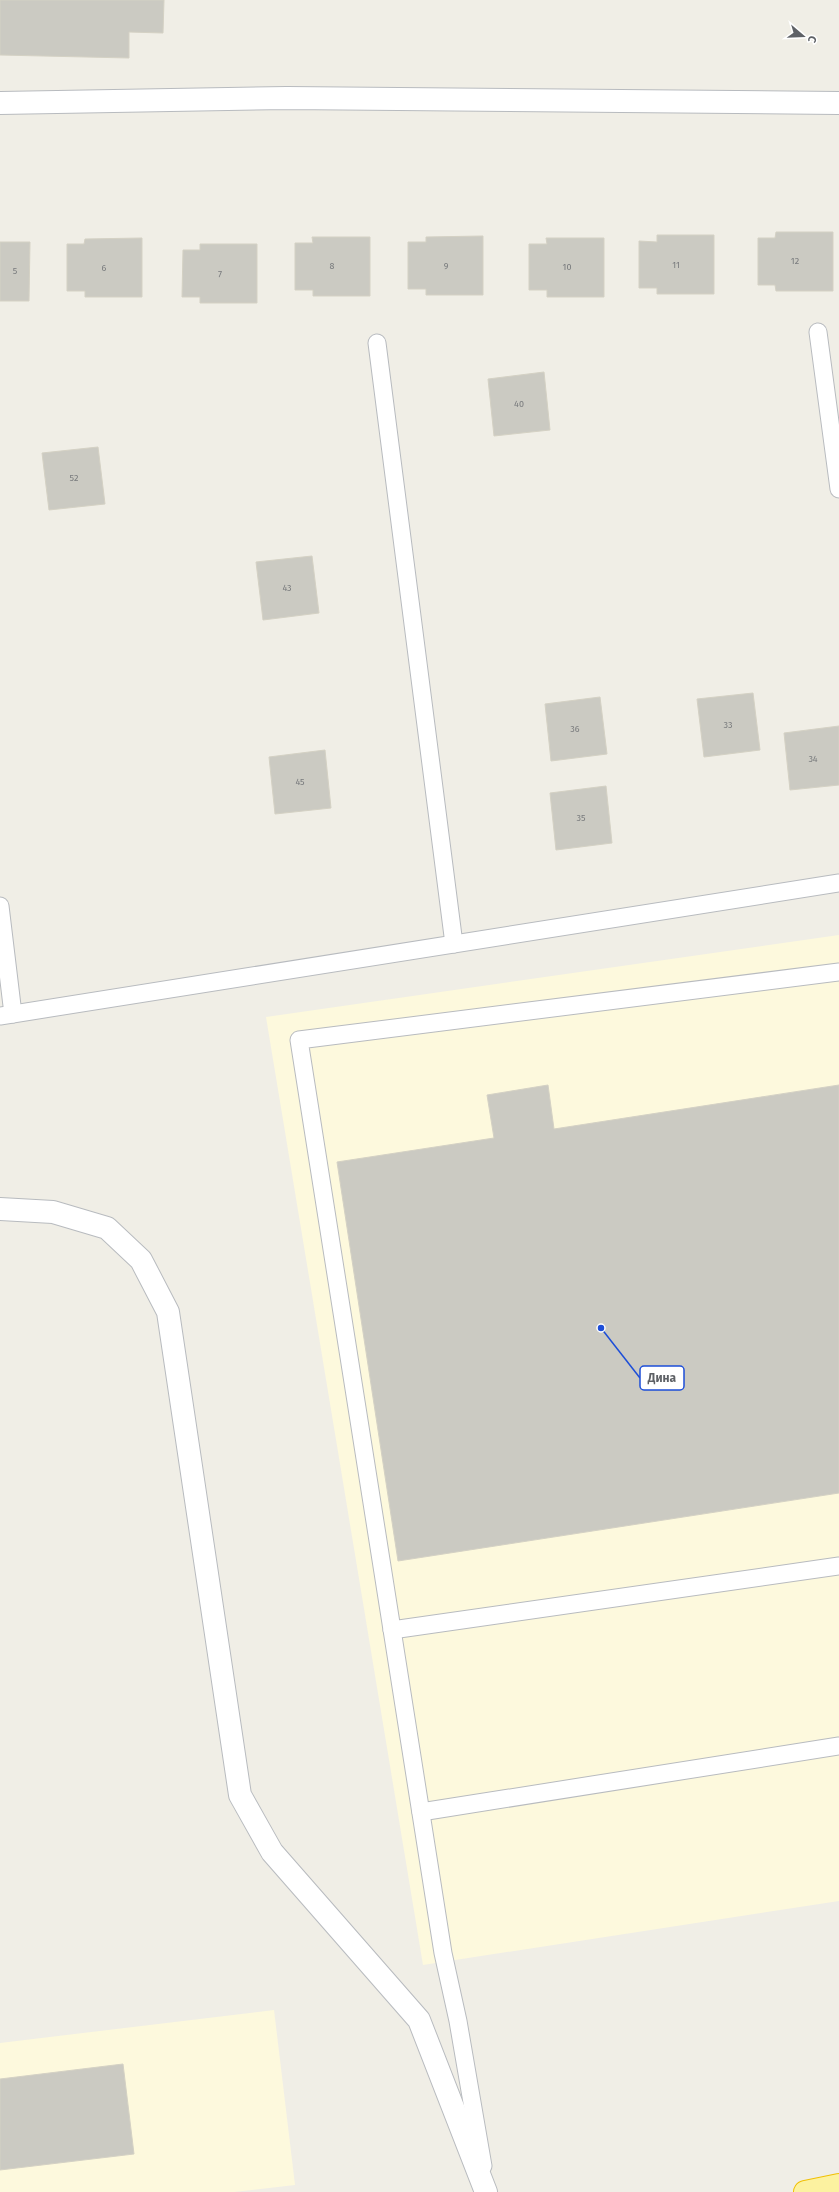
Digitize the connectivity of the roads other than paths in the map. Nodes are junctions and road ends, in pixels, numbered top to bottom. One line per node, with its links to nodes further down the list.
1 (0, 103): 2 (street)
2 (839, 103)
3 (818, 332): 5 (lane)
4 (377, 343): 8 (lane)
5 (839, 489)
6 (839, 883): 8 (lane)
7 (0, 906): 10 (lane)
8 (454, 944): 10 (lane)
9 (839, 972): 13 (lane)
10 (7, 1015)
11 (0, 1209): 17 (street)
12 (839, 1566): 13 (lane)
13 (392, 1630): 15 (lane)
14 (839, 1746): 15 (lane)
15 (421, 1812): 17 (lane)
16 (839, 2185): 18 (highway)
17 (487, 2192)
18 (805, 2192)

